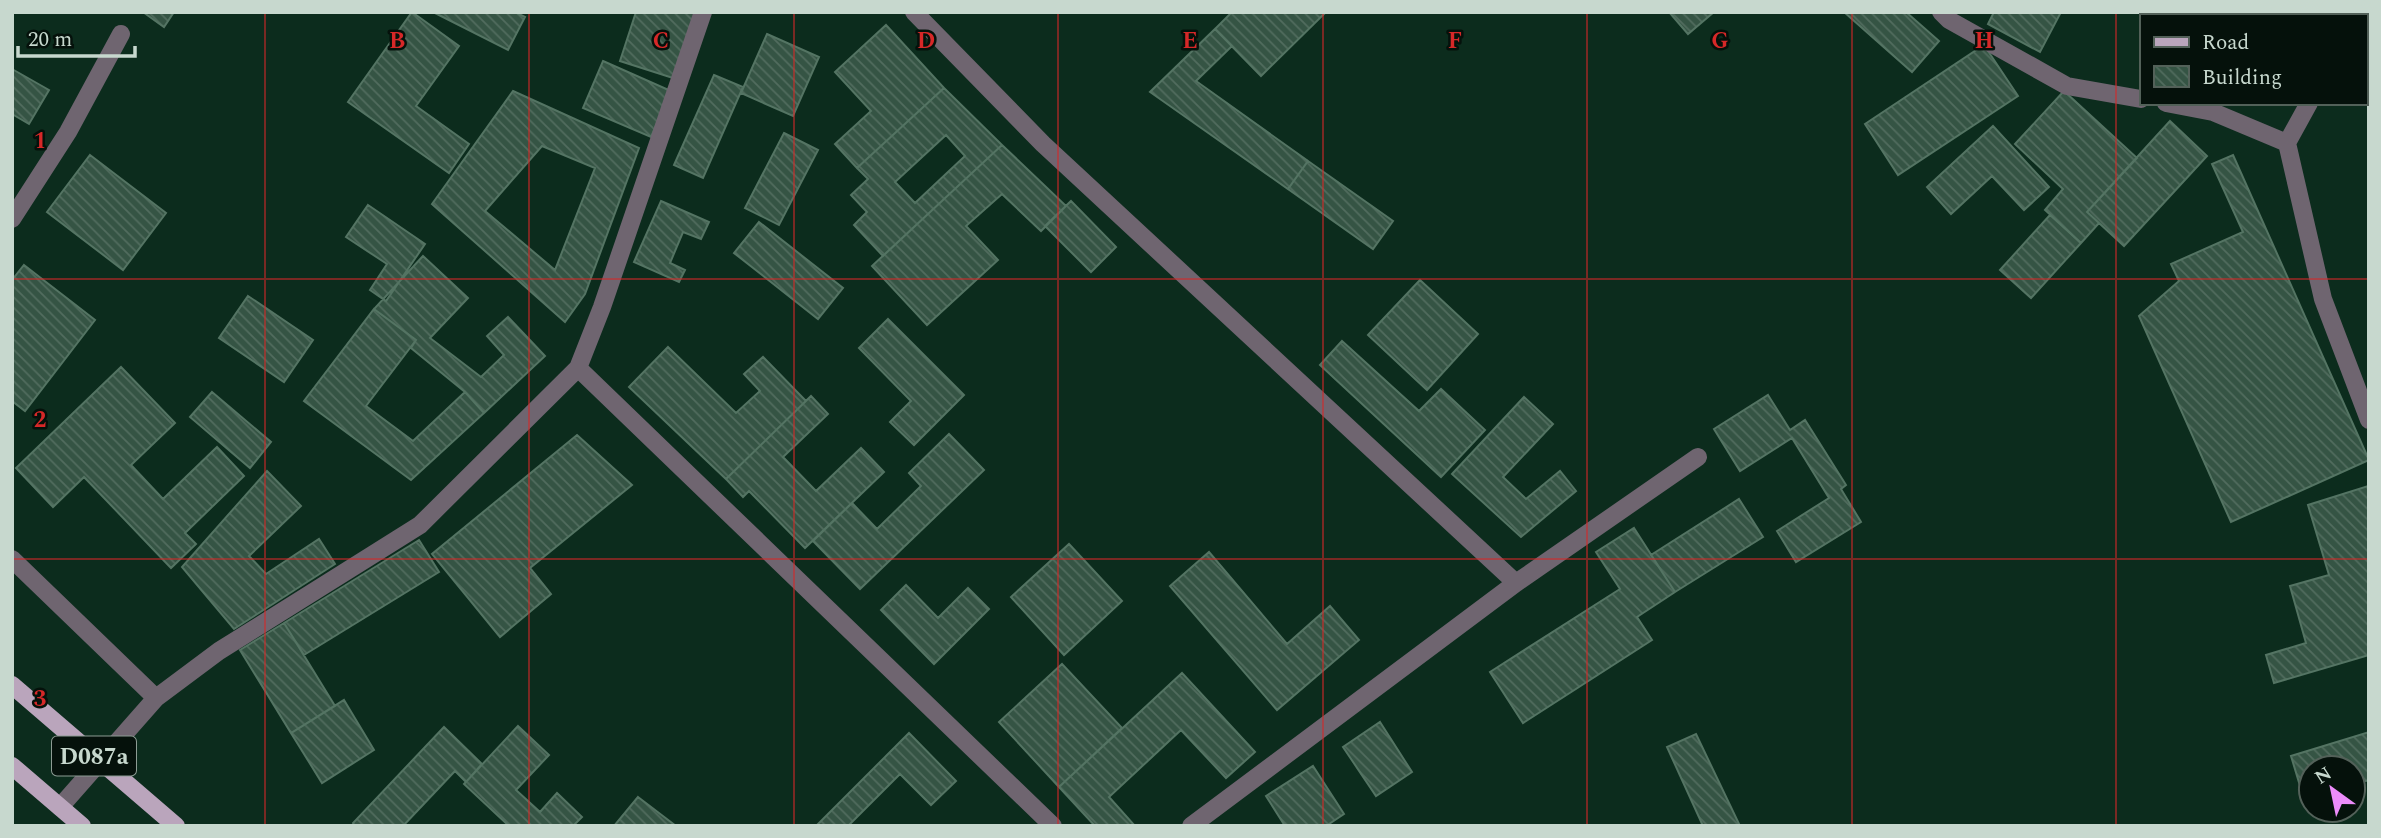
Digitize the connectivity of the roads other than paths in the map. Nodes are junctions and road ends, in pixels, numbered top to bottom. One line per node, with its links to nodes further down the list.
1 (702, 12): 10 (street)
2 (914, 12): 14 (street)
3 (1941, 12): 5 (street)
4 (121, 34): 9 (street)
5 (2140, 99)
6 (2176, 105): 8 (street)
7 (2308, 105): 8 (street)
8 (2287, 143): 11 (street)
9 (12, 219)
10 (578, 368): 16 (street); 22 (street)
11 (2369, 420)
12 (1698, 457): 14 (street)
13 (12, 559): 16 (street)
14 (1516, 583): 23 (street)
15 (12, 685): 17 (main road, D087a)
16 (156, 698): 17 (street)
17 (101, 762): 19 (street); 21 (main road, D087a)
18 (12, 766): 19 (main road, D087a)
19 (60, 807): 20 (main road, D087a)
20 (82, 826)
21 (176, 826)
22 (1053, 826)
23 (1191, 826)

